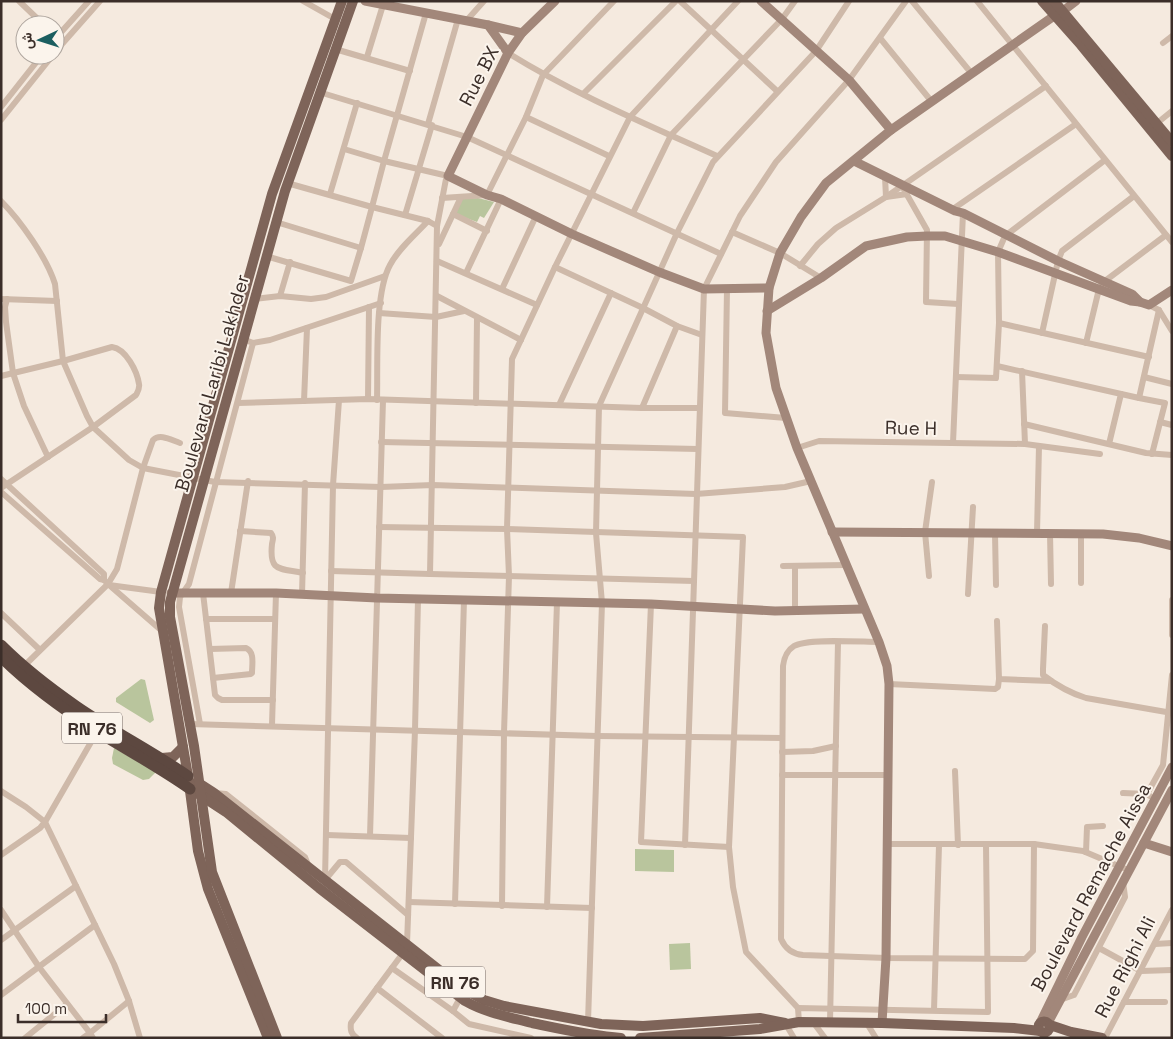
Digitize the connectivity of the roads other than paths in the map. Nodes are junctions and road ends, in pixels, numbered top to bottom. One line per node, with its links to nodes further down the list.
1 (19, 1): 25 (street)
2 (89, 1): 30 (street)
3 (100, 1): 35 (street)
4 (303, 1): 26 (street)
5 (342, 1): 26 (main road, Boulevard Laribi Lakhder)
6 (353, 1): 38 (main road, Boulevard Laribi Lakhder)
7 (365, 1): 22 (street)
8 (484, 1): 27 (street)
9 (555, 1): 32 (street, Rue BX)
10 (614, 1): 47 (street)
11 (676, 1): 52 (street)
12 (680, 1): 31 (street)
13 (738, 1): 31 (street)
14 (761, 1): 28 (street)
15 (794, 1): 28 (street)
16 (849, 1): 39 (street)
17 (906, 1): 34 (street)
18 (912, 1): 46 (street)
19 (977, 1): 37 (street)
20 (1042, 1): 23 (main road)
21 (1076, 1): 23 (street)
22 (383, 5): 24 (street); 41 (street)
23 (1058, 12): 37 (street); 62 (main road); 72 (main road)
24 (426, 13): 27 (street); 45 (street)
25 (34, 15)
26 (335, 19): 205 (main road, Boulevard Laribi Lakhder)
27 (462, 19): 29 (street); 63 (street)
28 (782, 19): 39 (street); 42 (street)
29 (488, 25): 32 (street); 40 (street)
30 (65, 27)
31 (710, 30): 42 (street); 59 (street)
32 (522, 33): 40 (street, Rue BX)
33 (1172, 36): 36 (street)
34 (880, 38): 48 (street); 53 (street)
35 (65, 40)
36 (1162, 43)
37 (1013, 45): 46 (street); 49 (street)
38 (335, 49): 41 (street); 51 (main road, Boulevard Laribi Lakhder)
39 (816, 51): 48 (street); 50 (street)
40 (508, 52): 47 (street); 66 (street, Rue BX)
41 (367, 57): 45 (street)
42 (743, 60): 50 (street); 65 (street)
43 (34, 65): 55 (street)
44 (45, 65): 60 (street)
45 (410, 71): 57 (street)
46 (972, 74): 53 (street)
47 (543, 75): 52 (street); 58 (street)
48 (849, 80): 64 (street); 102 (street)
49 (1046, 86): 61 (street); 80 (street)
50 (777, 91): 71 (street)
51 (319, 92): 54 (street); 79 (main road, Boulevard Laribi Lakhder)
52 (583, 94): 59 (street)
53 (932, 102): 64 (street)
54 (357, 104): 57 (street); 68 (street)
55 (1, 107)
56 (1172, 111): 62 (street)
57 (398, 115): 63 (street); 74 (street)
58 (526, 117): 69 (street); 70 (street)
59 (630, 117): 65 (street); 70 (street)
60 (1, 120)
61 (1076, 124): 73 (street); 92 (street)
62 (1156, 124): 67 (main road)
63 (430, 125): 66 (street); 76 (street)
64 (891, 130): 75 (street)
65 (671, 135): 71 (street); 93 (street)
66 (467, 137): 69 (street); 77 (street, Rue BX)
67 (1172, 142)
68 (344, 149): 74 (street); 81 (street)
69 (506, 156): 83 (street); 84 (street)
70 (609, 156): 84 (street)
71 (718, 156): 103 (street)
72 (1172, 156)
73 (1105, 160): 85 (street); 107 (street)
74 (384, 161): 76 (street); 91 (street)
75 (854, 161): 78 (street); 113 (street)
76 (418, 169): 77 (street); 96 (street)
77 (448, 176): 83 (street); 88 (street)
78 (885, 177): 80 (street); 87 (street)
79 (287, 183): 81 (street); 99 (main road, Boulevard Laribi Lakhder)
80 (902, 186): 82 (street); 87 (street); 92 (street)
81 (330, 194): 91 (street)
82 (907, 194): 87 (street); 106 (street)
83 (486, 195): 86 (street); 89 (street)
84 (592, 195): 93 (street); 104 (street)
85 (1134, 196): 105 (street); 117 (street)
86 (461, 197): 88 (street); 95 (street)
87 (886, 197): 119 (street)
88 (442, 198): 100 (street)
89 (501, 199): 97 (street); 101 (street)
90 (1, 201): 138 (street)
91 (372, 207): 96 (street); 110 (street)
92 (953, 210): 94 (street)
93 (633, 213): 103 (street)
94 (963, 213): 107 (street); 108 (street)
95 (453, 214): 101 (street); 111 (street)
96 (405, 215): 98 (street)
97 (536, 216): 104 (street); 128 (street)
98 (428, 221): 100 (street); 124 (street)
99 (276, 222): 110 (street); 115 (main road, Boulevard Laribi Lakhder)
100 (437, 226): 111 (street)
101 (487, 231): 122 (street)
102 (732, 232): 113 (street); 114 (street)
103 (677, 233): 114 (street); 121 (street)
104 (572, 234): 120 (street); 121 (street)
105 (1166, 235): 109 (street); 126 (street)
106 (927, 236): 108 (street); 125 (street); 141 (street)
107 (1005, 236): 112 (street); 117 (street)
108 (961, 240): 112 (street); 141 (street)
109 (1172, 242)
110 (361, 248): 118 (street)
111 (437, 248): 116 (street)
112 (998, 252): 123 (street); 151 (street)
113 (780, 253): 119 (street); 127 (street)
114 (722, 254): 129 (street)
115 (266, 256): 118 (street); 137 (main road, Boulevard Laribi Lakhder)
116 (437, 260): 122 (street); 135 (street)
117 (1058, 261): 123 (street); 126 (street)
118 (290, 262): 134 (street)
119 (800, 266): 125 (street)
120 (554, 267): 133 (street); 142 (street)
121 (660, 272): 129 (street); 144 (street)
122 (466, 273): 128 (street)
123 (1056, 273): 131 (street); 155 (street)
124 (385, 276): 134 (street); 139 (street)
125 (821, 278): 147 (street)
126 (1105, 281): 131 (street); 140 (street)
127 (769, 288): 130 (street); 147 (street)
128 (502, 289): 142 (street)
129 (704, 289): 130 (street); 156 (street)
130 (727, 289): 184 (street)
131 (1099, 290): 140 (street); 160 (street)
132 (1172, 290): 140 (street)
133 (611, 293): 144 (street); 180 (street)
134 (280, 296): 137 (street)
135 (437, 296): 146 (street); 149 (street)
136 (4, 299): 138 (street); 165 (street)
137 (254, 299): 157 (main road, Boulevard Laribi Lakhder)
138 (57, 301): 162 (street)
139 (381, 303): 143 (street); 148 (street)
140 (1144, 303): 145 (street)
141 (958, 304): 167 (street)
142 (537, 305): 158 (street)
143 (369, 307): 153 (street); 172 (street)
144 (643, 308): 152 (street); 181 (street)
145 (1159, 310): 154 (street); 161 (street)
146 (464, 311): 149 (street); 150 (street)
147 (768, 311): 184 (street)
148 (379, 313): 149 (street); 174 (street)
149 (436, 317): 176 (street)
150 (477, 318): 158 (street); 178 (street)
151 (999, 323): 155 (street); 163 (street)
152 (677, 326): 156 (street); 182 (street)
153 (307, 328): 159 (street); 175 (street)
154 (1172, 331)
155 (1042, 332): 160 (street)
156 (702, 335): 183 (street)
157 (243, 339): 159 (street); 205 (main road, Boulevard Laribi Lakhder)
158 (521, 340): 179 (street)
159 (253, 343): 177 (street)
160 (1086, 343): 161 (street)
161 (1149, 357): 168 (street)
162 (63, 361): 165 (street); 188 (street); 188 (street)
163 (997, 366): 164 (street); 167 (street)
164 (1022, 371): 170 (street); 186 (street)
165 (13, 373): 166 (street); 203 (street)
166 (1, 376)
167 (956, 377): 192 (street)
168 (1144, 377): 169 (street); 171 (street)
169 (1172, 384)
170 (1121, 394): 171 (street); 194 (street)
171 (1139, 398): 185 (street)
172 (368, 399): 173 (street); 174 (street)
173 (339, 400): 175 (street); 212 (street)
174 (380, 400): 176 (street); 189 (street)
175 (304, 401): 177 (street)
176 (435, 402): 178 (street); 191 (street)
177 (238, 403): 207 (street)
178 (476, 403): 179 (street)
179 (512, 404): 180 (street); 195 (street)
180 (559, 405): 181 (street)
181 (599, 406): 182 (street); 197 (street)
182 (642, 408): 183 (street)
183 (699, 408): 199 (street)
184 (786, 418): 198 (street)
185 (1160, 422): 187 (street); 201 (street)
186 (1024, 424): 193 (street); 194 (street)
187 (1172, 425)
188 (93, 427): 203 (street); 204 (street)
189 (381, 442): 191 (street); 214 (street)
190 (180, 443): 204 (street)
191 (433, 443): 195 (street); 213 (street)
192 (953, 444): 193 (street, Rue H); 198 (street, Rue H)
193 (1025, 444): 196 (street, Rue H)
194 (1109, 444): 201 (street)
195 (510, 446): 197 (street); 215 (street)
196 (1038, 446): 200 (street, Rue H); 229 (street)
197 (598, 448): 199 (street); 216 (street)
198 (797, 448): 206 (street)
199 (698, 450): 218 (street)
200 (1100, 454)
201 (1152, 454): 202 (street)
202 (1172, 456)
203 (48, 457): 211 (street)
204 (143, 468): 205 (street); 245 (street)
205 (199, 479): 207 (street); 249 (main road, Boulevard Laribi Lakhder)
206 (811, 481): 218 (street); 224 (street)
207 (215, 482): 208 (street); 249 (street)
208 (248, 482): 210 (street); 223 (street)
209 (932, 482): 225 (street)
210 (305, 483): 212 (street); 239 (street)
211 (3, 484): 245 (street)
212 (333, 485): 214 (street); 237 (street)
213 (433, 485): 214 (street); 215 (street); 221 (street)
214 (381, 486): 220 (street)
215 (509, 487): 216 (street); 222 (street)
216 (598, 491): 218 (street); 227 (street)
217 (1, 492): 245 (street)
218 (696, 494): 232 (street)
219 (973, 507): 226 (street)
220 (379, 527): 221 (street); 238 (street)
221 (432, 528): 222 (street); 240 (street)
222 (508, 529): 227 (street); 241 (street)
223 (240, 531): 239 (street); 251 (street)
224 (832, 532): 225 (street); 234 (street)
225 (925, 532): 226 (street); 242 (street)
226 (971, 532): 228 (street); 253 (street)
227 (596, 533): 232 (street); 243 (street)
228 (995, 533): 229 (street); 248 (street)
229 (1037, 533): 230 (street)
230 (1050, 533): 231 (street); 247 (street)
231 (1082, 534): 233 (street); 246 (street)
232 (694, 535): 244 (street); 265 (street)
233 (1172, 546)
234 (846, 565): 236 (street); 266 (street)
235 (783, 566): 236 (street)
236 (795, 566): 267 (street)
237 (331, 571): 238 (street); 255 (street)
238 (378, 572): 240 (street); 256 (street)
239 (303, 573): 254 (street)
240 (430, 574): 241 (street)
241 (509, 576): 243 (street); 259 (street)
242 (929, 576)
243 (601, 579): 244 (street); 262 (street)
244 (694, 581): 264 (street)
245 (106, 582): 249 (street); 273 (street); 279 (street)
246 (1081, 583)
247 (1051, 584)
248 (996, 585)
249 (171, 593): 250 (street); 273 (main road, Boulevard Laribi Lakhder); 289 (main road, Boulevard Laribi Lakhder)
250 (203, 593): 251 (street); 270 (street)
251 (231, 593): 252 (street)
252 (276, 593): 254 (street); 269 (street)
253 (968, 594)
254 (302, 595): 255 (street)
255 (330, 595): 256 (street); 292 (street)
256 (377, 598): 257 (street); 293 (street)
257 (418, 598): 258 (street); 294 (street)
258 (464, 600): 259 (street); 295 (street)
259 (509, 601): 261 (street); 296 (street)
260 (1172, 601): 274 (street)
261 (557, 602): 262 (street); 297 (street)
262 (602, 603): 263 (street); 298 (street)
263 (651, 604): 264 (street); 299 (street)
264 (693, 606): 265 (street); 301 (street)
265 (740, 608): 267 (street); 302 (street)
266 (864, 608): 267 (street); 276 (street)
267 (795, 610)
268 (1, 613): 279 (street)
269 (275, 619): 270 (street); 287 (street)
270 (206, 620): 278 (street)
271 (997, 621): 284 (street)
272 (1045, 626): 285 (street)
273 (162, 631): 305 (main road, Boulevard Laribi Lakhder)
274 (1172, 635)
275 (838, 642): 276 (street); 303 (street); 304 (street)
276 (879, 642): 286 (street)
277 (1, 645): 281 (highway, RN 76)
278 (210, 649): 283 (street); 283 (street)
279 (40, 650): 281 (street)
280 (1, 657): 281 (highway, RN 76)
281 (21, 670): 291 (highway, RN 76)
282 (1172, 675): 288 (street)
283 (213, 678): 287 (street)
284 (999, 679): 285 (street); 286 (street)
285 (1051, 681): 288 (street)
286 (889, 684): 312 (street)
287 (273, 700): 290 (street)
288 (1170, 712): 308 (street)
289 (195, 724): 290 (street); 314 (main road, Boulevard Laribi Lakhder)
290 (272, 725): 292 (street)
291 (100, 727): 300 (highway, RN 76); 322 (street)
292 (328, 727): 293 (street); 325 (street)
293 (374, 729): 294 (street); 326 (street)
294 (415, 730): 295 (street); 327 (street)
295 (460, 732): 296 (street); 345 (street)
296 (504, 733): 297 (street); 346 (street)
297 (552, 735): 298 (street); 347 (street)
298 (597, 736): 299 (street); 348 (street)
299 (647, 736): 301 (street); 331 (street)
300 (117, 737): 307 (highway, RN 76); 314 (highway, RN 76)
301 (689, 737): 302 (street); 331 (street)
302 (734, 738): 303 (street); 335 (street)
303 (782, 738): 306 (street)
304 (836, 746): 306 (street); 311 (street)
305 (183, 747): 307 (main road); 313 (main road, Boulevard Laribi Lakhder)
306 (782, 752): 310 (street)
307 (162, 758): 313 (highway, RN 76)
308 (1168, 768): 318 (street); 320 (street, Boulevard Remache Aissa)
309 (955, 771): 333 (street)
310 (782, 775): 311 (street); 359 (street)
311 (835, 775): 312 (street); 359 (street)
312 (887, 775): 329 (street)
313 (188, 776): 314 (main road, Boulevard Laribi Lakhder)
314 (195, 786): 319 (main road, RN 76); 342 (main road, RN 76); 395 (main road)
315 (1172, 790): 328 (street, Boulevard Remache Aissa)
316 (1, 791): 322 (street)
317 (1124, 793): 318 (street)
318 (1147, 794): 320 (street)
319 (201, 796): 321 (main road, RN 76); 323 (main road)
320 (1156, 799): 339 (street, Boulevard Remache Aissa)
321 (226, 812): 323 (main road); 342 (main road, RN 76)
322 (45, 822): 338 (street); 343 (street)
323 (204, 825): 396 (main road)
324 (1103, 826): 336 (street)
325 (326, 835): 326 (street); 342 (street)
326 (370, 836): 327 (street)
327 (411, 838): 344 (street)
328 (1144, 843): 337 (street); 340 (street, Boulevard Remache Aissa)
329 (886, 844): 332 (street); 360 (street)
330 (1034, 844): 334 (street); 336 (street); 362 (street)
331 (685, 845): 335 (street)
332 (939, 845): 333 (street); 361 (street)
333 (958, 845): 334 (street)
334 (986, 845): 362 (street)
335 (729, 848): 375 (street)
336 (1086, 852): 339 (street)
337 (1172, 852)
338 (1, 855)
339 (1120, 866): 340 (street); 388 (street, Boulevard Remache Aissa)
340 (1128, 870): 341 (street, Boulevard Remache Aissa)
341 (1123, 882): 358 (street); 371 (street, Boulevard Remache Aissa)
342 (322, 884): 351 (street); 357 (main road, RN 76)
343 (76, 886): 352 (street); 353 (street)
344 (409, 902): 345 (street); 351 (street)
345 (455, 904): 346 (street)
346 (502, 906): 347 (street)
347 (547, 907): 348 (street)
348 (592, 908): 381 (street)
349 (1, 910): 353 (street)
350 (1172, 910): 355 (street, Rue Righi Ali)
351 (408, 914): 357 (street)
352 (95, 925): 363 (street); 370 (street)
353 (14, 930): 354 (street); 363 (street)
354 (1, 940)
355 (1155, 944): 356 (street); 366 (street, Rue Righi Ali)
356 (1172, 944)
357 (406, 948): 364 (street); 369 (main road, RN 76); 380 (main road, RN 76)
358 (1099, 948): 366 (street); 371 (street)
359 (831, 956): 360 (street); 376 (street)
360 (886, 958): 361 (street); 377 (street)
361 (936, 958): 362 (street); 378 (street)
362 (988, 958): 378 (street)
363 (39, 967): 368 (street); 374 (street)
364 (392, 968): 367 (street); 379 (street)
365 (1172, 970): 366 (street)
366 (1141, 971): 372 (street, Rue Righi Ali)
367 (377, 988): 397 (street); 398 (street)
368 (1, 995)
369 (460, 998): 379 (street); 380 (main road, RN 76)
370 (129, 1001): 390 (street); 394 (street)
371 (1059, 1001): 388 (street, Boulevard Remache Aissa)
372 (1124, 1002): 373 (street); 405 (street, Rue Righi Ali)
373 (1165, 1002)
374 (67, 1004): 390 (street); 392 (street)
375 (798, 1008): 376 (street); 382 (street)
376 (830, 1008): 377 (street); 384 (street)
377 (883, 1009): 378 (street); 386 (street)
378 (934, 1010)
379 (453, 1011): 391 (street)
380 (514, 1013): 381 (main road, RN 76); 389 (main road, RN 76); 391 (street)
381 (588, 1022): 387 (main road, RN 76); 389 (main road)
382 (798, 1022): 383 (main road, RN 76); 387 (main road, RN 76)
383 (814, 1022): 384 (main road, RN 76); 403 (street)
384 (830, 1022): 385 (main road, RN 76)
385 (866, 1022): 386 (main road, RN 76); 404 (street)
386 (882, 1022): 388 (main road, RN 76)
387 (785, 1023): 401 (main road, RN 76); 402 (street)
388 (1044, 1027): 405 (main road, RN 76)
389 (588, 1034): 400 (main road, RN 76)
390 (91, 1035): 393 (street)
391 (512, 1035): 399 (street)
392 (25, 1038)
393 (83, 1038)
394 (140, 1038)
395 (268, 1038)
396 (277, 1038)
397 (357, 1038)
398 (442, 1038)
399 (531, 1038)
400 (621, 1038)
401 (640, 1038)
402 (794, 1038)
403 (825, 1038)
404 (876, 1038)
405 (1104, 1038)

